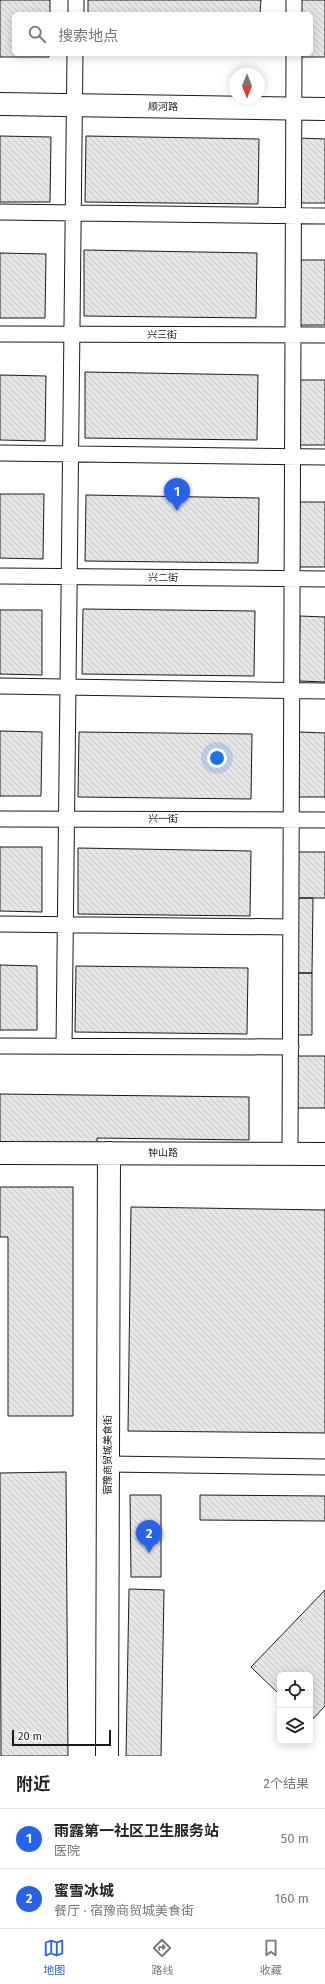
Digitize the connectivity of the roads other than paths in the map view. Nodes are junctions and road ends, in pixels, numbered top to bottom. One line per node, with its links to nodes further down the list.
1 (76, 0): 3 (lane)
2 (294, 0): 4 (lane)
3 (76, 12)
4 (294, 12)
5 (75, 56): 8 (lane)
6 (294, 56): 9 (lane)
7 (0, 104): 8 (street, 顺河路)
8 (75, 105): 9 (street, 顺河路); 12 (lane)
9 (294, 109): 10 (street, 顺河路); 13 (lane)
10 (325, 109)
11 (0, 212): 12 (lane)
12 (74, 213): 13 (lane); 16 (lane)
13 (294, 216): 14 (lane); 17 (lane)
14 (325, 216)
15 (0, 334): 16 (lane, 兴三街)
16 (72, 335): 17 (lane, 兴三街); 20 (lane)
17 (294, 335): 18 (lane, 兴三街); 21 (lane)
18 (325, 335)
19 (0, 453): 20 (lane)
20 (71, 454): 21 (lane); 24 (lane)
21 (293, 457): 22 (lane); 25 (lane)
22 (325, 457)
23 (0, 576): 24 (lane, 兴二街)
24 (69, 577): 25 (lane, 兴二街); 28 (lane)
25 (293, 579): 26 (lane, 兴二街); 29 (lane)
26 (325, 579)
27 (0, 686): 28 (lane)
28 (68, 687): 29 (lane); 32 (lane)
29 (292, 691): 30 (lane); 33 (lane)
30 (325, 691)
31 (0, 819): 32 (lane, 兴一街)
32 (67, 819): 33 (lane, 兴一街); 36 (lane)
33 (292, 820): 34 (lane, 兴一街); 37 (lane)
34 (325, 820)
35 (0, 924): 36 (lane)
36 (65, 925): 37 (lane); 39 (lane)
37 (291, 927): 40 (lane)
38 (0, 1046): 39 (lane)
39 (64, 1046): 40 (lane)
40 (291, 1047): 43 (lane)
41 (0, 1153): 42 (street, 钟山路)
42 (109, 1153): 43 (street, 钟山路); 45 (street, 宿豫商贸城美食街)
43 (290, 1154): 44 (street, 钟山路)
44 (325, 1154)
45 (108, 1464): 46 (lane); 47 (street, 宿豫商贸城美食街)
46 (325, 1467)
47 (107, 1756)

